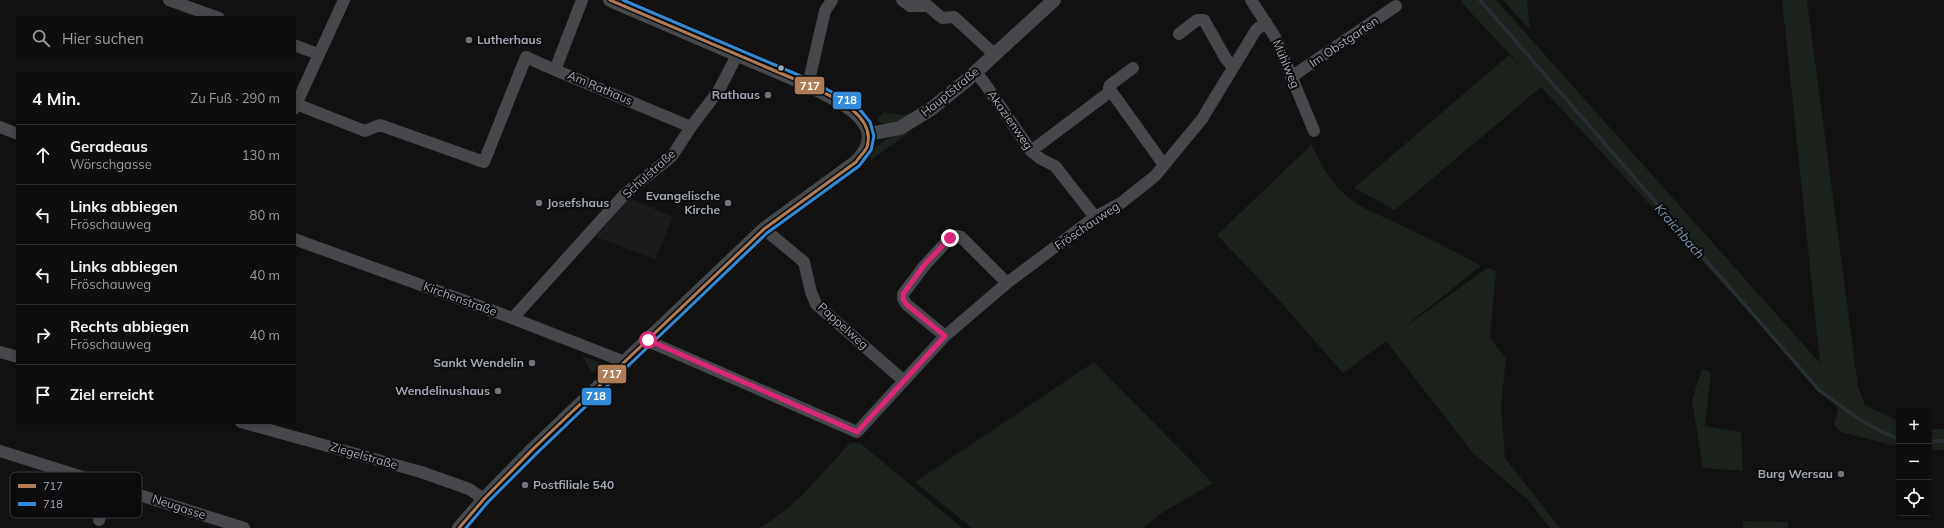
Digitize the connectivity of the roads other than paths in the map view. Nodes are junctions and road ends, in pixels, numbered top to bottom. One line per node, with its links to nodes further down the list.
1 (169, 0): 10 (street)
2 (344, 0): 14 (street)
3 (582, 0): 19 (street, Am Rathaus)
4 (610, 0): 16 (street)
5 (832, 0): 22 (street)
6 (902, 0): 15 (street)
7 (1054, 0): 15 (street, Hauptstraße)
8 (1251, 0): 11 (street, Mühlweg)
9 (1396, 6): 21 (street, Im Obstgarten)
10 (213, 16)
11 (1266, 22): 17 (street, Fröschauweg); 21 (street, Mühlweg)
12 (1179, 34): 17 (street)
13 (296, 46): 14 (street)
14 (318, 54): 24 (street)
15 (994, 54): 20 (street, Hauptstraße)
16 (737, 55): 22 (street); 27 (street, Schulstraße)
17 (1233, 67): 32 (street, Fröschauweg)
18 (1134, 68): 23 (street)
19 (555, 70): 25 (street); 27 (street, Am Rathaus)
20 (975, 72): 30 (street, Hauptstraße); 31 (street, Akazienweg)
21 (1291, 77): 28 (street, Mühlweg)
22 (808, 85): 30 (street)
23 (1111, 91): 31 (street); 32 (street)
24 (296, 105)
25 (296, 107)
26 (0, 127): 29 (street)
27 (691, 127): 37 (street, Schulstraße)
28 (1314, 131)
29 (16, 133)
30 (869, 134): 34 (street)
31 (1031, 151): 33 (street, Akazienweg)
32 (1164, 165): 33 (street, Fröschauweg)
33 (1095, 217): 36 (street, Fröschauweg)
34 (764, 229): 39 (street); 43 (street, Pappelweg)
35 (296, 240): 37 (street, Kirchenstraße)
36 (1007, 283): 38 (street, Fröschauweg); 38 (street)
37 (513, 318): 42 (street, Kirchenstraße)
38 (945, 336): 43 (street, Fröschauweg)
39 (648, 340): 42 (street); 43 (street, Fröschauweg)
40 (0, 352): 41 (street)
41 (16, 356)
42 (625, 362): 48 (street)
43 (904, 380)
44 (248, 424): 48 (street, Ziegelstraße)
45 (0, 451): 46 (street, Neugasse)
46 (65, 472)
47 (142, 496): 49 (street, Neugasse)
48 (484, 499): 50 (street)
49 (244, 528)
50 (459, 528)

